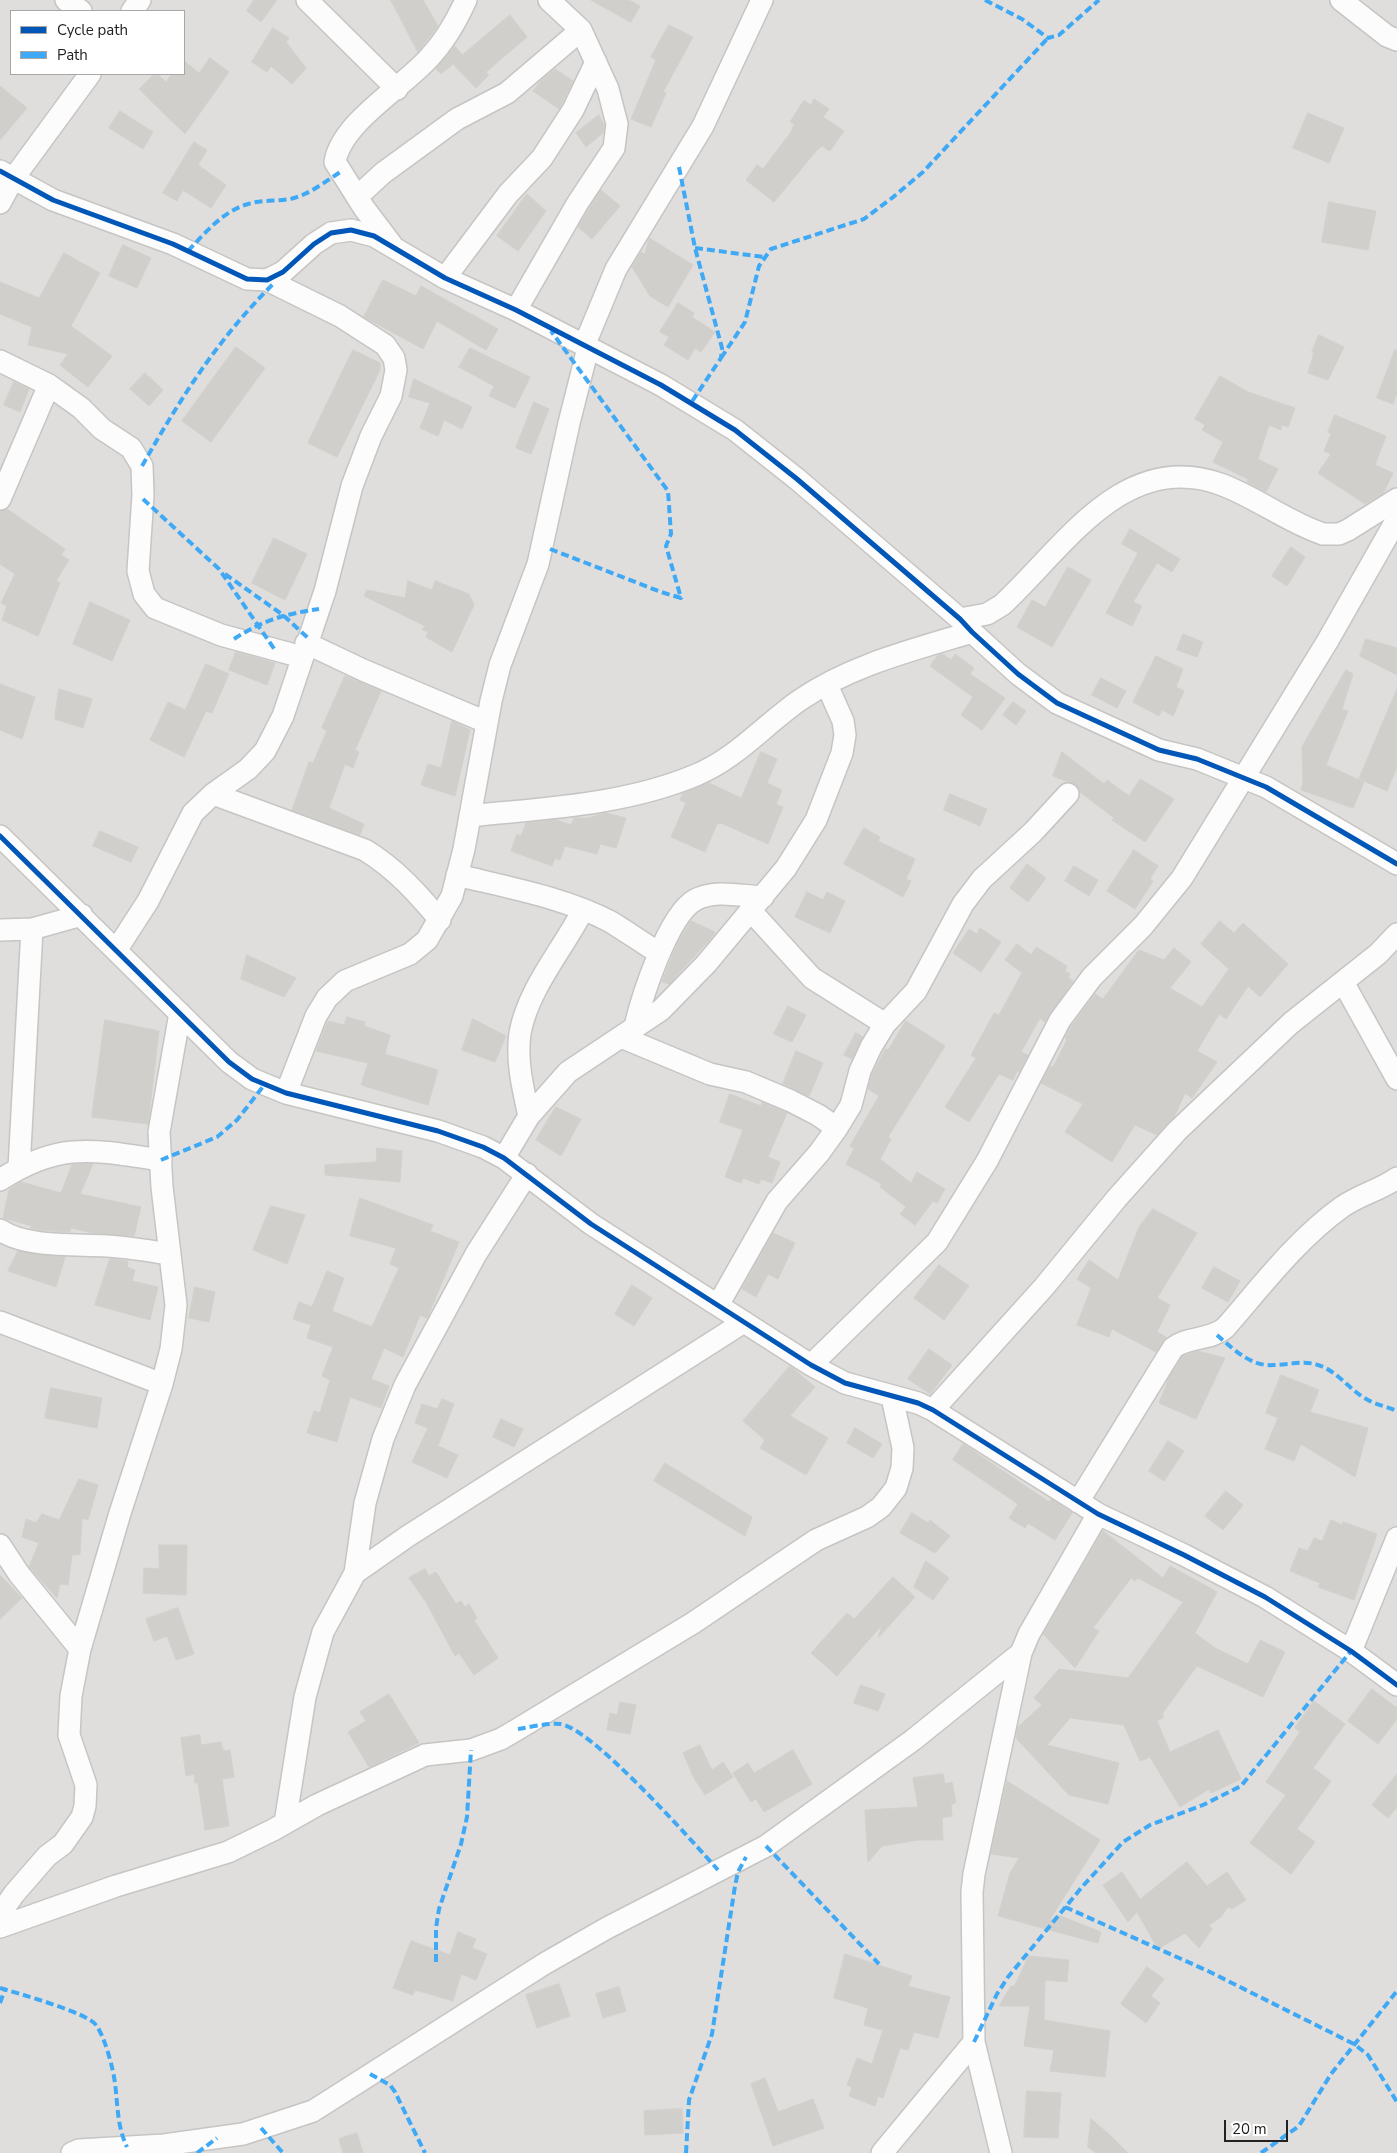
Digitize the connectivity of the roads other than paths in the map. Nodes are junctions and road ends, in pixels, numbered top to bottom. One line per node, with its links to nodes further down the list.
1 (66, 0): 7 (street)
2 (307, 0): 12 (street)
3 (466, 0): 12 (street)
4 (548, 0): 8 (street)
5 (762, 0): 20 (street)
6 (1341, 0): 9 (street)
7 (80, 10)
8 (581, 30): 10 (street); 14 (street)
9 (1397, 40)
10 (596, 62): 17 (street); 19 (street)
11 (89, 75): 13 (street)
12 (397, 89): 14 (street)
13 (7, 175): 15 (street); 18 (street)
14 (358, 196): 16 (street)
15 (0, 203)
16 (394, 247): 17 (street); 18 (street)
17 (445, 278): 19 (street)
18 (268, 280): 27 (street)
19 (516, 310): 20 (street)
20 (586, 347): 26 (street); 29 (street)
21 (0, 361): 22 (street)
22 (49, 385): 24 (street); 27 (street)
23 (1397, 499): 26 (street)
24 (0, 500)
25 (1397, 518): 30 (street)
26 (966, 626): 28 (street); 30 (street)
27 (304, 650): 29 (street); 31 (street)
28 (827, 684): 33 (street); 37 (street)
29 (486, 722): 33 (street)
30 (1243, 777): 35 (street); 65 (street)
31 (213, 794): 40 (street); 44 (street)
32 (1068, 794): 48 (street)
33 (470, 816): 36 (street)
34 (0, 836): 39 (street)
35 (1397, 864)
36 (457, 875): 38 (street); 40 (street)
37 (757, 904): 45 (street); 48 (street); 49 (street)
38 (583, 910): 45 (street); 52 (street)
39 (82, 915): 41 (street); 44 (street)
40 (440, 920): 51 (street)
41 (32, 929): 42 (street); 56 (street)
42 (0, 930)
43 (1397, 934): 46 (street)
44 (117, 949): 47 (street)
45 (659, 953): 49 (street)
46 (1343, 982): 50 (street); 68 (street)
47 (180, 1013): 51 (street); 55 (street)
48 (885, 1024): 53 (street)
49 (628, 1032): 52 (street); 53 (street)
50 (1397, 1079)
51 (286, 1093): 54 (street)
52 (529, 1116): 54 (street)
53 (837, 1128): 62 (street)
54 (504, 1158): 57 (street)
55 (161, 1160): 56 (street); 61 (street)
56 (19, 1168): 59 (street)
57 (527, 1174): 62 (street); 73 (street)
58 (1397, 1178): 69 (street)
59 (0, 1180)
60 (0, 1230): 61 (street)
61 (170, 1254): 66 (street)
62 (718, 1305): 64 (street)
63 (0, 1322): 66 (street)
64 (744, 1322): 65 (street); 73 (street)
65 (812, 1365): 67 (street)
66 (162, 1384): 74 (street)
67 (892, 1397): 68 (street); 78 (street)
68 (933, 1410): 69 (street)
69 (1078, 1502): 70 (street)
70 (1098, 1514): 75 (street); 76 (street)
71 (1397, 1538): 75 (street)
72 (0, 1545): 74 (street)
73 (355, 1573): 78 (street)
74 (80, 1649): 79 (street)
75 (1352, 1651): 77 (street)
76 (1021, 1653): 81 (street); 82 (street)
77 (1397, 1685)
78 (285, 1823): 80 (street)
79 (0, 1914)
80 (0, 1927)
81 (974, 2042): 83 (street); 84 (street)
82 (72, 2153)
83 (882, 2153)
84 (1001, 2153)

